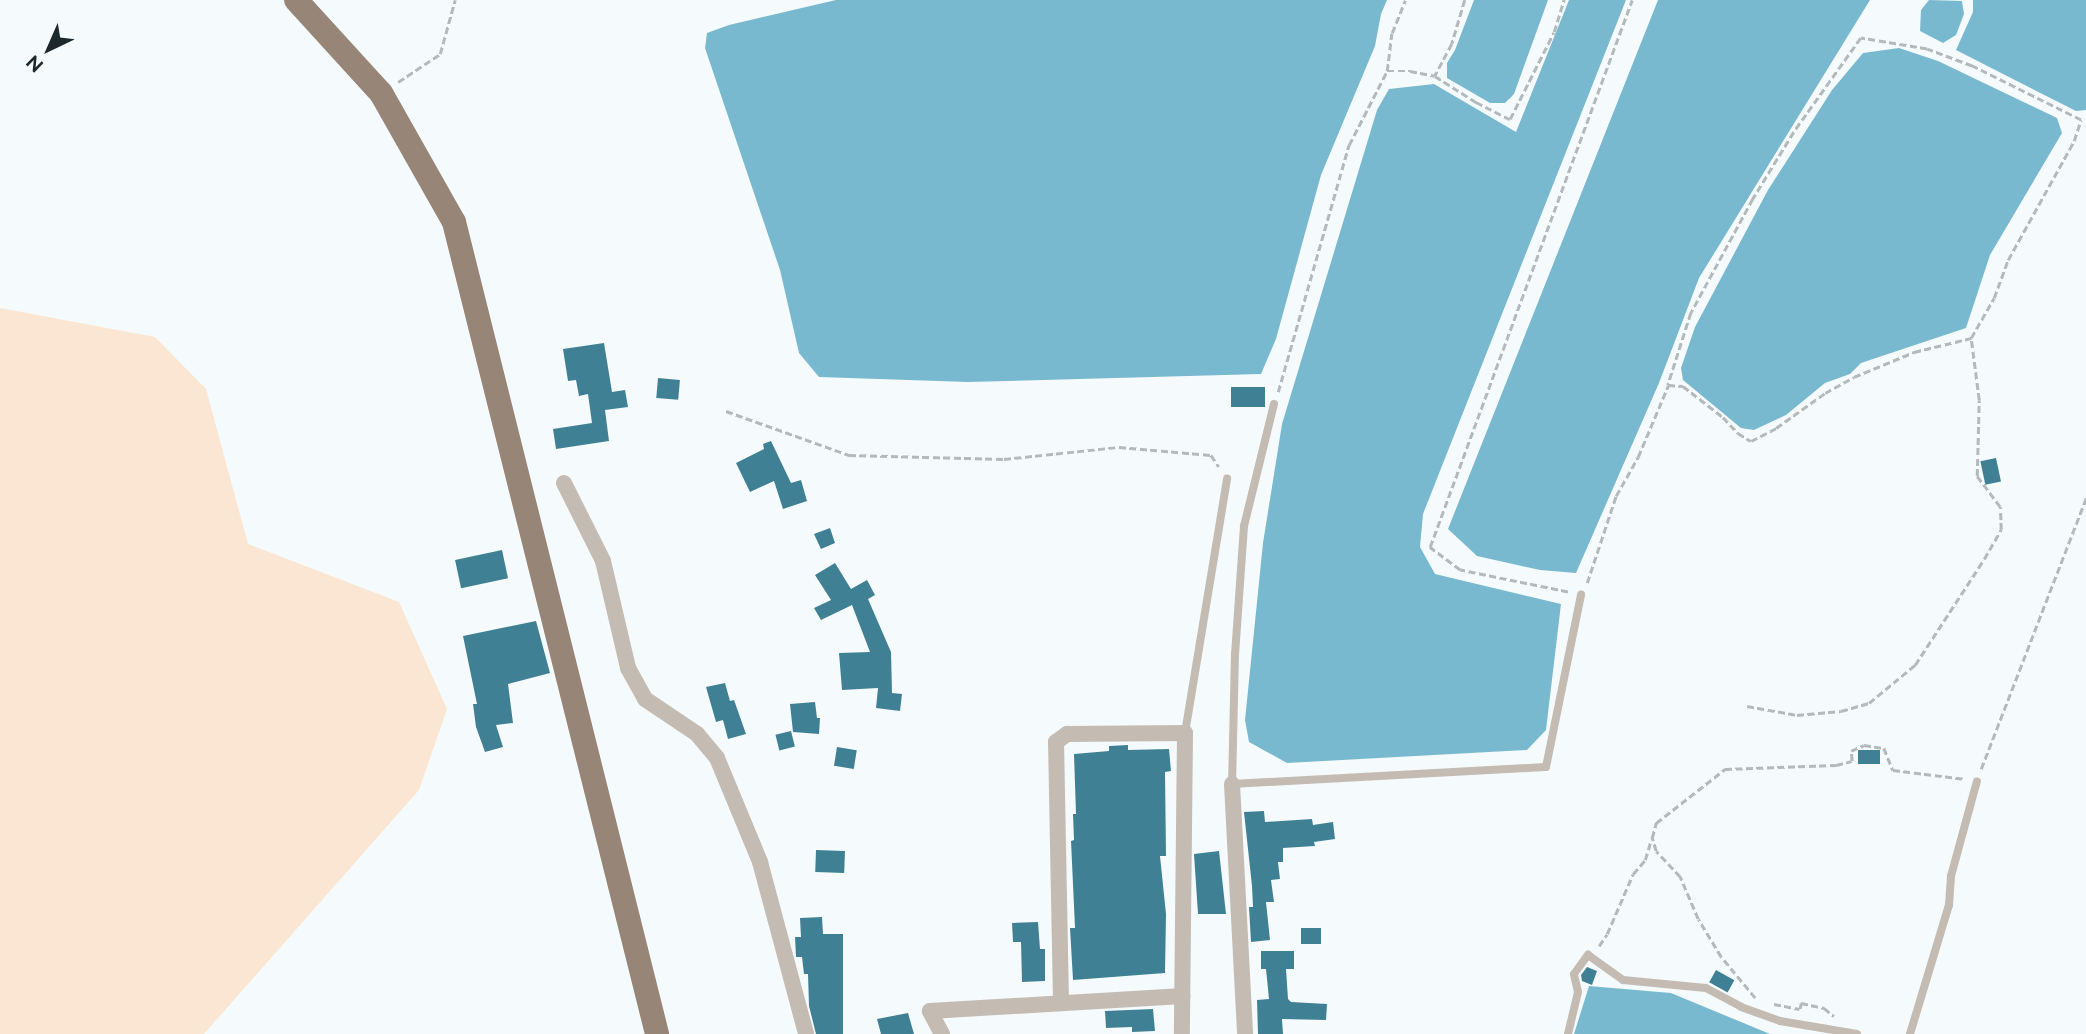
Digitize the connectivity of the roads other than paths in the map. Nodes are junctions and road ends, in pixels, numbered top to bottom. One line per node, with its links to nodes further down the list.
1 (296, 0): 11 (main road)
2 (1274, 404): 8 (lane)
3 (1227, 478): 6 (lane)
4 (565, 483): 12 (street)
5 (1581, 596): 8 (lane)
6 (1185, 733): 9 (street); 10 (street)
7 (1977, 781): 18 (lane)
8 (1232, 784): 15 (street)
9 (1183, 996): 10 (street); 14 (street)
10 (1061, 1001): 13 (street)
11 (657, 1034)
12 (806, 1034)
13 (942, 1034)
14 (1182, 1034)
15 (1245, 1034)
16 (1568, 1034): 17 (lane)
17 (1857, 1034)
18 (1910, 1034)

